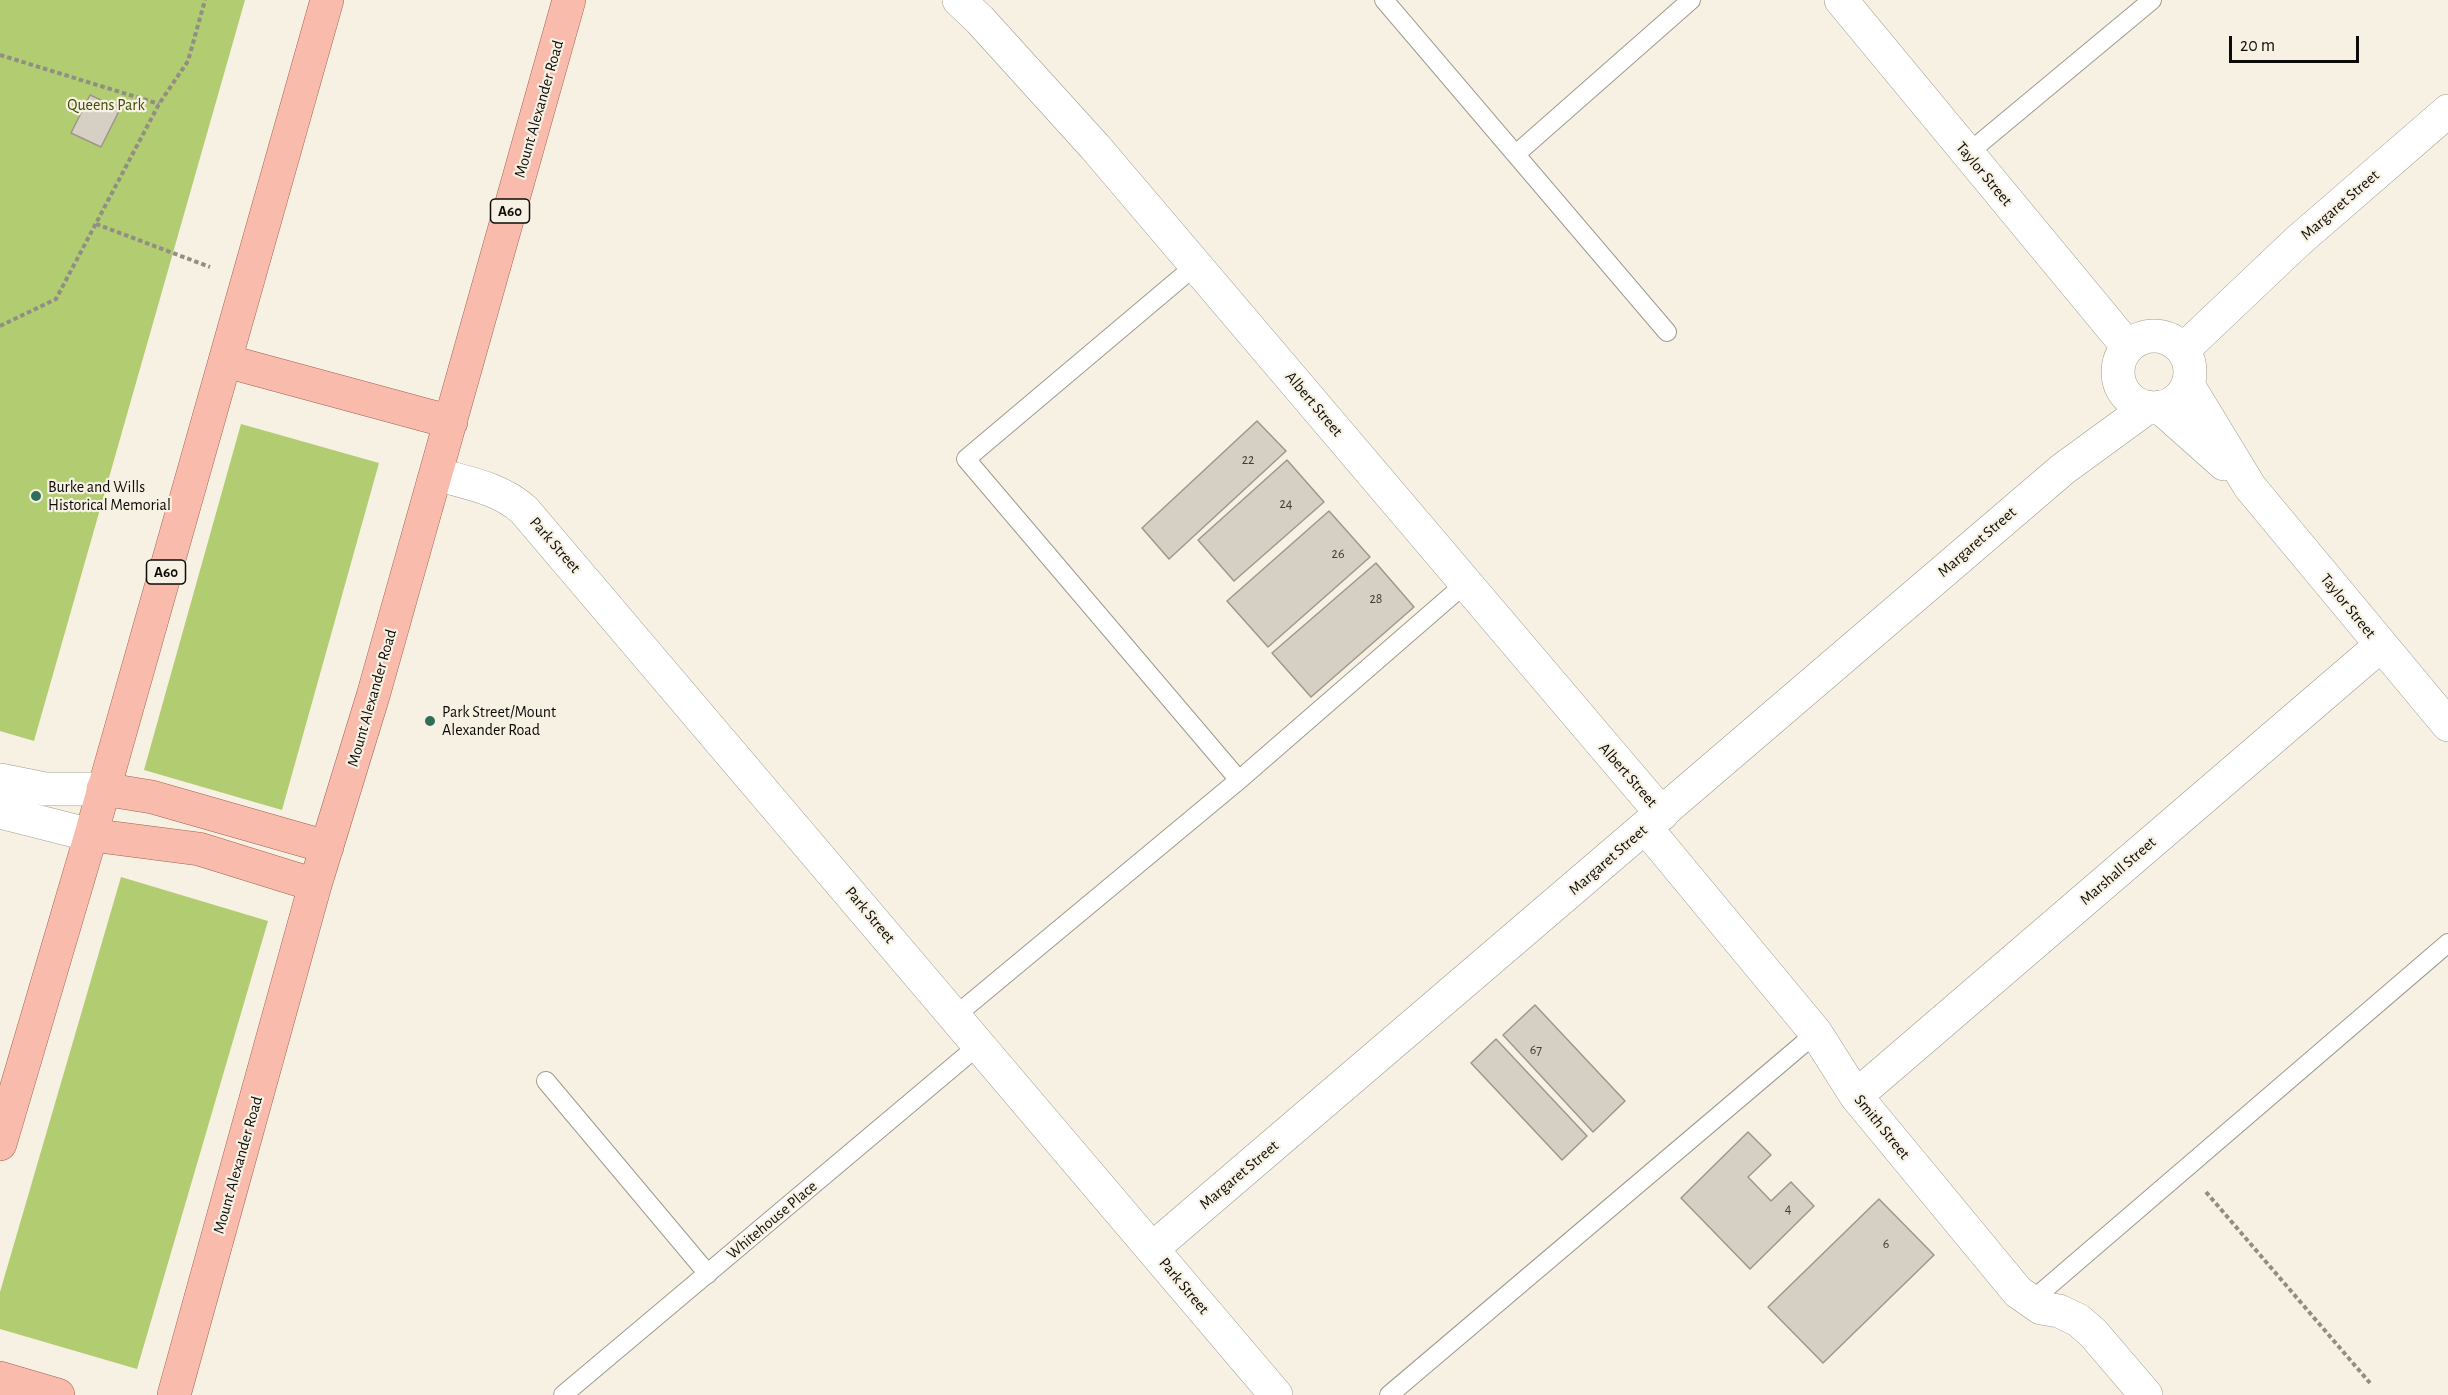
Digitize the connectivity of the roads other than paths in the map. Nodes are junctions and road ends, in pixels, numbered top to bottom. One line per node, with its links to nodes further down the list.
1 (327, 0): 15 (main road, A60)
2 (569, 0): 18 (main road, Mount Alexander Road / A60)
3 (1384, 0): 9 (lane)
4 (1691, 0): 9 (lane)
5 (1841, 0): 10 (street, Taylor Street)
6 (2152, 0): 10 (lane)
7 (970, 10): 11 (street, Albert Street)
8 (2446, 116): 14 (street, Margaret Street)
9 (1516, 154): 12 (lane)
10 (1967, 154): 13 (street, Taylor Street)
11 (1196, 265): 21 (street, Albert Street); 25 (lane)
12 (1667, 332)
13 (2128, 347): 14 (street); 17 (street)
14 (2182, 350): 16 (street)
15 (226, 361): 18 (main road); 26 (main road, A60)
16 (2188, 385): 17 (street); 20 (street, Taylor Street)
17 (2144, 402): 20 (street, Taylor Street); 28 (street, Margaret Street)
18 (451, 422): 19 (main road, Mount Alexander Road / A60)
19 (436, 474): 30 (main road, Mount Alexander Road / A60); 33 (street, Park Street)
20 (2250, 487): 22 (street, Taylor Street)
21 (1466, 583): 25 (lane); 28 (street, Albert Street)
22 (2380, 646): 23 (street, Taylor Street); 37 (street, Marshall Street)
23 (2448, 724)
24 (0, 780): 26 (street)
25 (1239, 780): 33 (lane)
26 (103, 789): 29 (main road, A60); 30 (main road)
27 (0, 812): 29 (street)
28 (1654, 821): 34 (street, Smith Street); 39 (street, Margaret Street)
29 (91, 835): 31 (main road); 38 (main road, A60)
30 (327, 848): 31 (main road, Mount Alexander Road / A60)
31 (315, 885): 44 (main road, Mount Alexander Road / A60)
32 (2448, 943): 41 (lane)
33 (955, 1016): 35 (street, Park Street)
34 (1816, 1033): 37 (street, Smith Street); 47 (lane)
35 (980, 1045): 39 (street, Park Street); 40 (lane, Whitehouse Place)
36 (546, 1081): 40 (lane)
37 (1856, 1096): 41 (street, Smith Street)
38 (0, 1144)
39 (1152, 1249): 46 (street, Park Street)
40 (708, 1274): 45 (lane, Whitehouse Place)
41 (2030, 1302): 48 (street, Smith Street)
42 (0, 1378): 43 (main road)
43 (58, 1395)
44 (174, 1395)
45 (563, 1395)
46 (1276, 1395)
47 (1389, 1395)
48 (2146, 1395)

